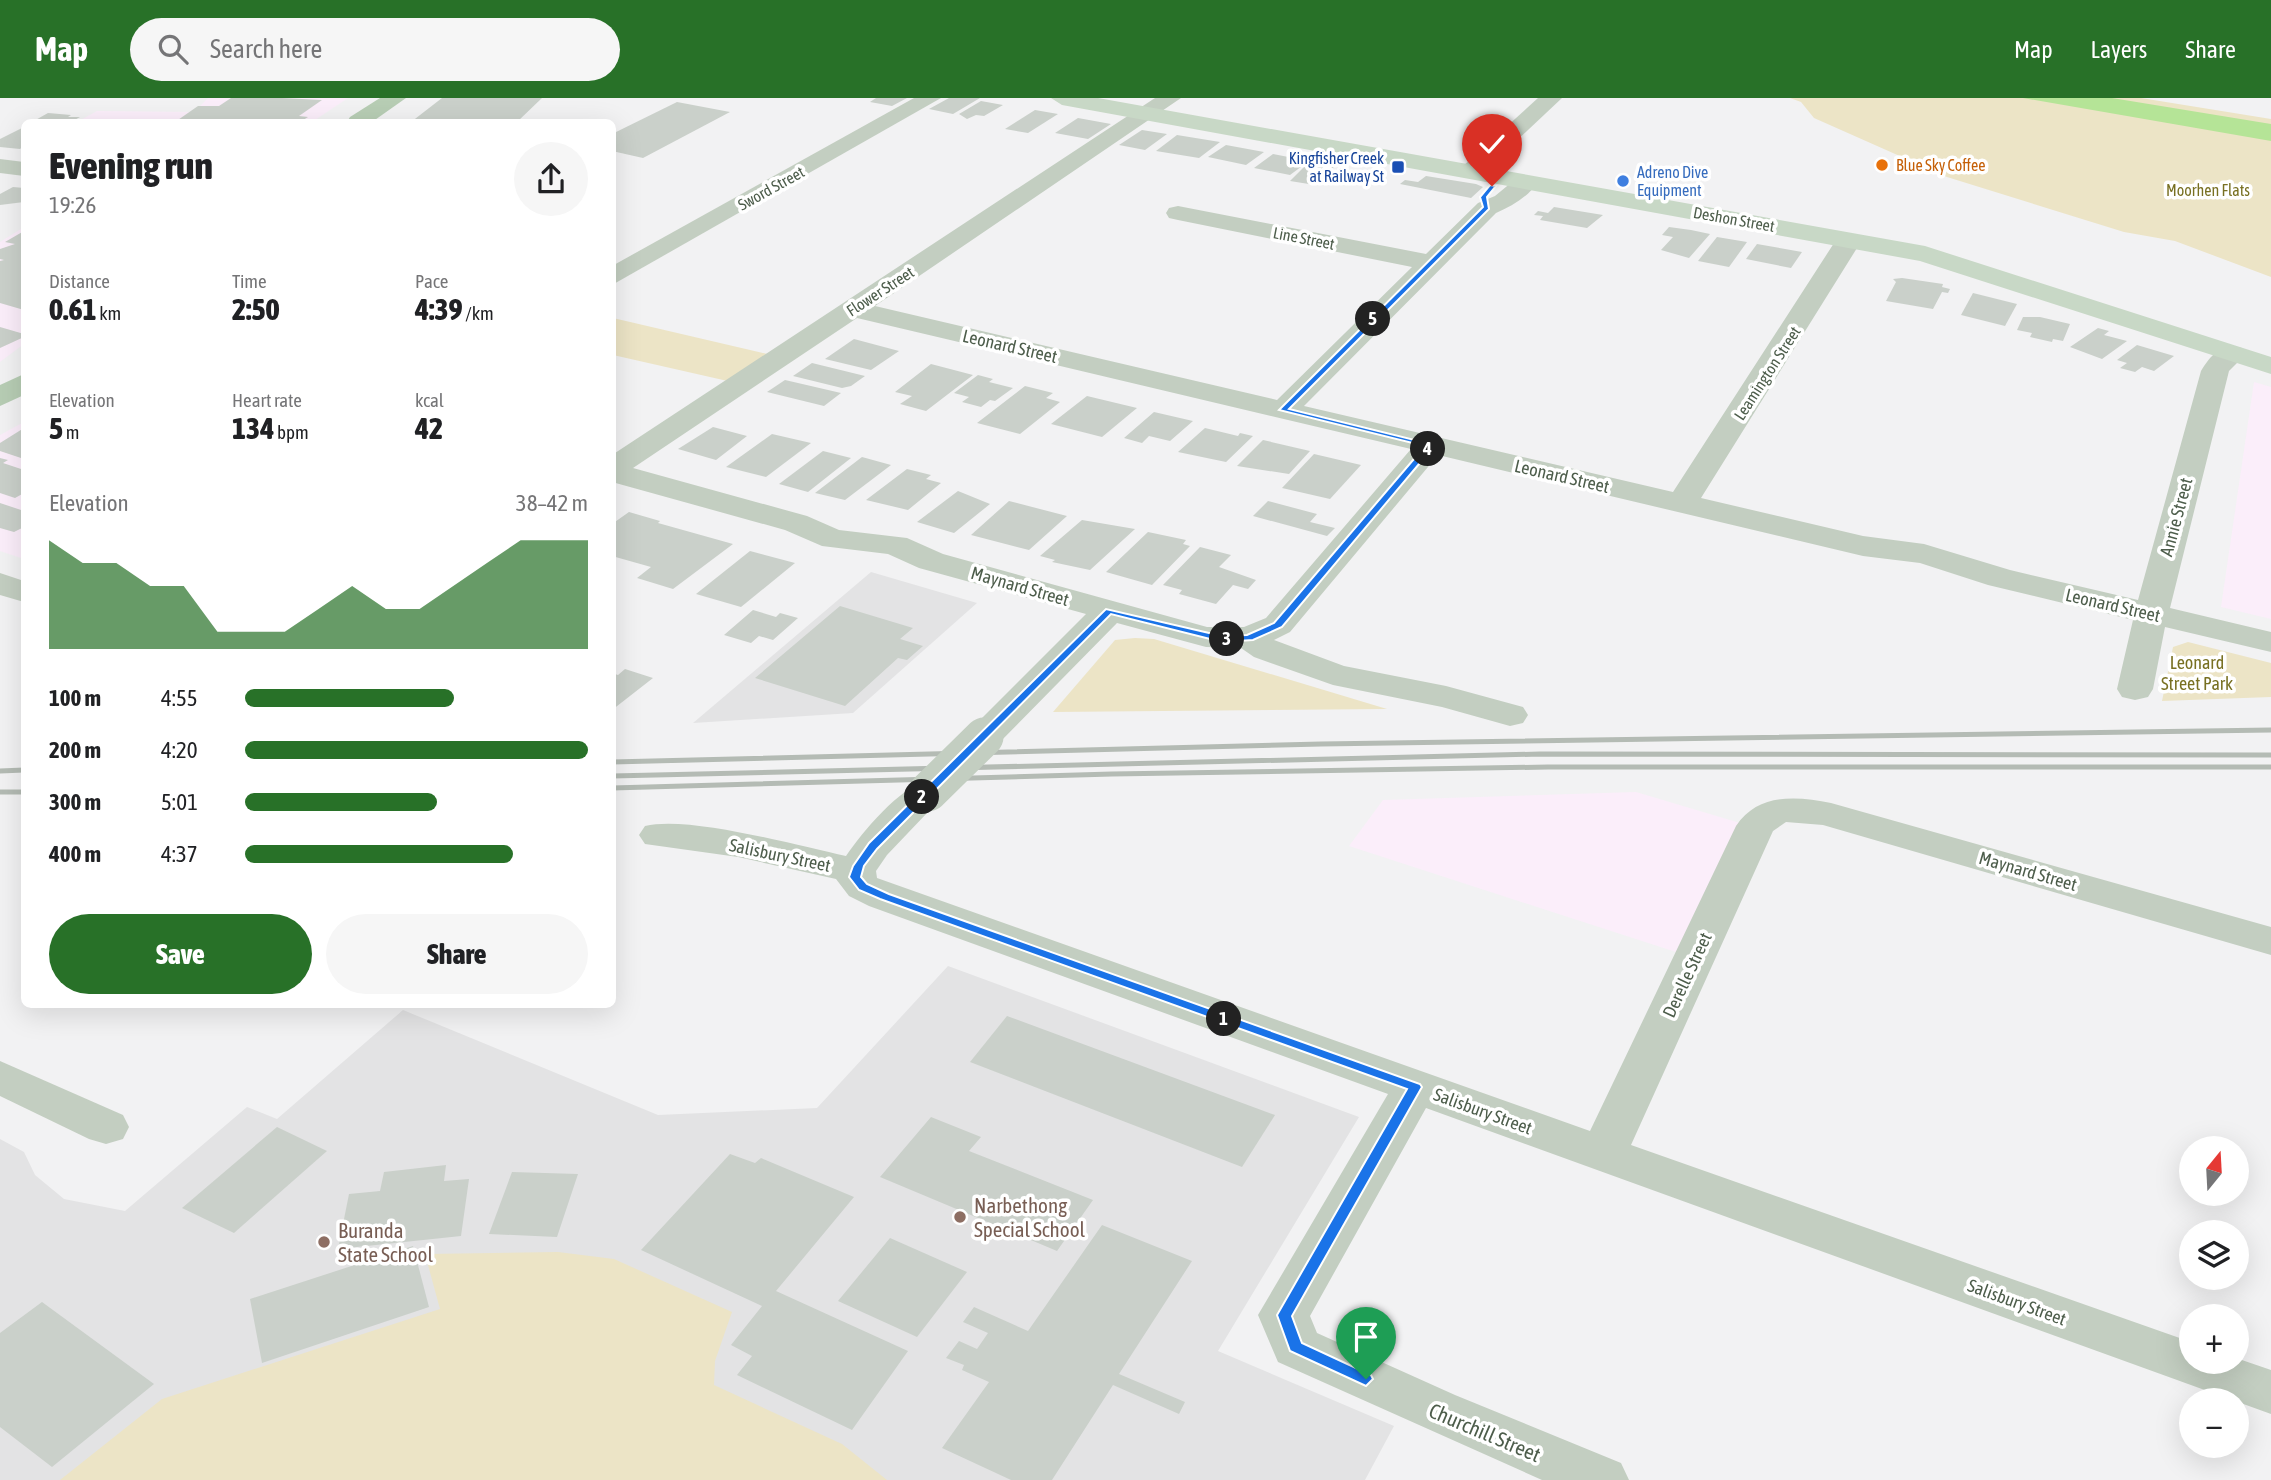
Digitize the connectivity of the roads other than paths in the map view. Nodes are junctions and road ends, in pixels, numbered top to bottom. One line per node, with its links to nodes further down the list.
1 (380, 98): 8 (main road)
2 (395, 98): 8 (main road)
3 (929, 98): 18 (street, Sword Street)
4 (1062, 98): 7 (street, Deshon Street)
5 (1170, 98): 7 (street, Flower Street)
6 (1551, 98): 11 (street)
7 (1147, 113): 11 (street, Deshon Street); 19 (street, Flower Street)
8 (361, 119)
9 (0, 166): 10 (street)
10 (21, 169)
11 (1470, 172): 12 (street, Deshon Street)
12 (1501, 177): 13 (street, Deshon Street); 14 (street)
13 (1526, 182): 14 (street); 16 (street, Deshon Street)
14 (1487, 208): 17 (street)
15 (1178, 213): 17 (street, Line Street)
16 (1849, 240): 20 (street, Deshon Street); 28 (street, Leamington Street)
17 (1430, 263): 24 (street)
18 (616, 275)
19 (852, 309): 24 (street, Leonard Street); 26 (street, Flower Street)
20 (2232, 354): 21 (street, Deshon Street); 32 (street, Annie Street)
21 (2271, 366)
22 (21, 385): 23 (main road)
23 (0, 397)
24 (1283, 410): 25 (street, Leonard Street)
25 (1431, 445): 28 (street, Leonard Street); 33 (street)
26 (616, 467)
27 (616, 471): 31 (street, Maynard Street)
28 (1682, 503): 32 (street, Leonard Street)
29 (0, 583): 30 (street)
30 (21, 591)
31 (1109, 611): 33 (street, Maynard Street); 39 (street, bridge)
32 (2151, 614): 34 (street, Leonard Street); 35 (street, Annie Street)
33 (1249, 638): 36 (street, Maynard Street)
34 (2271, 642)
35 (2135, 689)
36 (1510, 715)
37 (1785, 809): 40 (street, Maynard Street); 44 (street, Derelle Street)
38 (659, 835): 39 (street, Salisbury Street)
39 (856, 872): 42 (street, Salisbury Street)
40 (2271, 941)
41 (0, 1077): 43 (street)
42 (1415, 1087): 44 (street, Salisbury Street); 46 (street, Churchill Street)
43 (106, 1127)
44 (1603, 1154): 45 (street, Salisbury Street)
45 (2271, 1392)
46 (1601, 1480)

